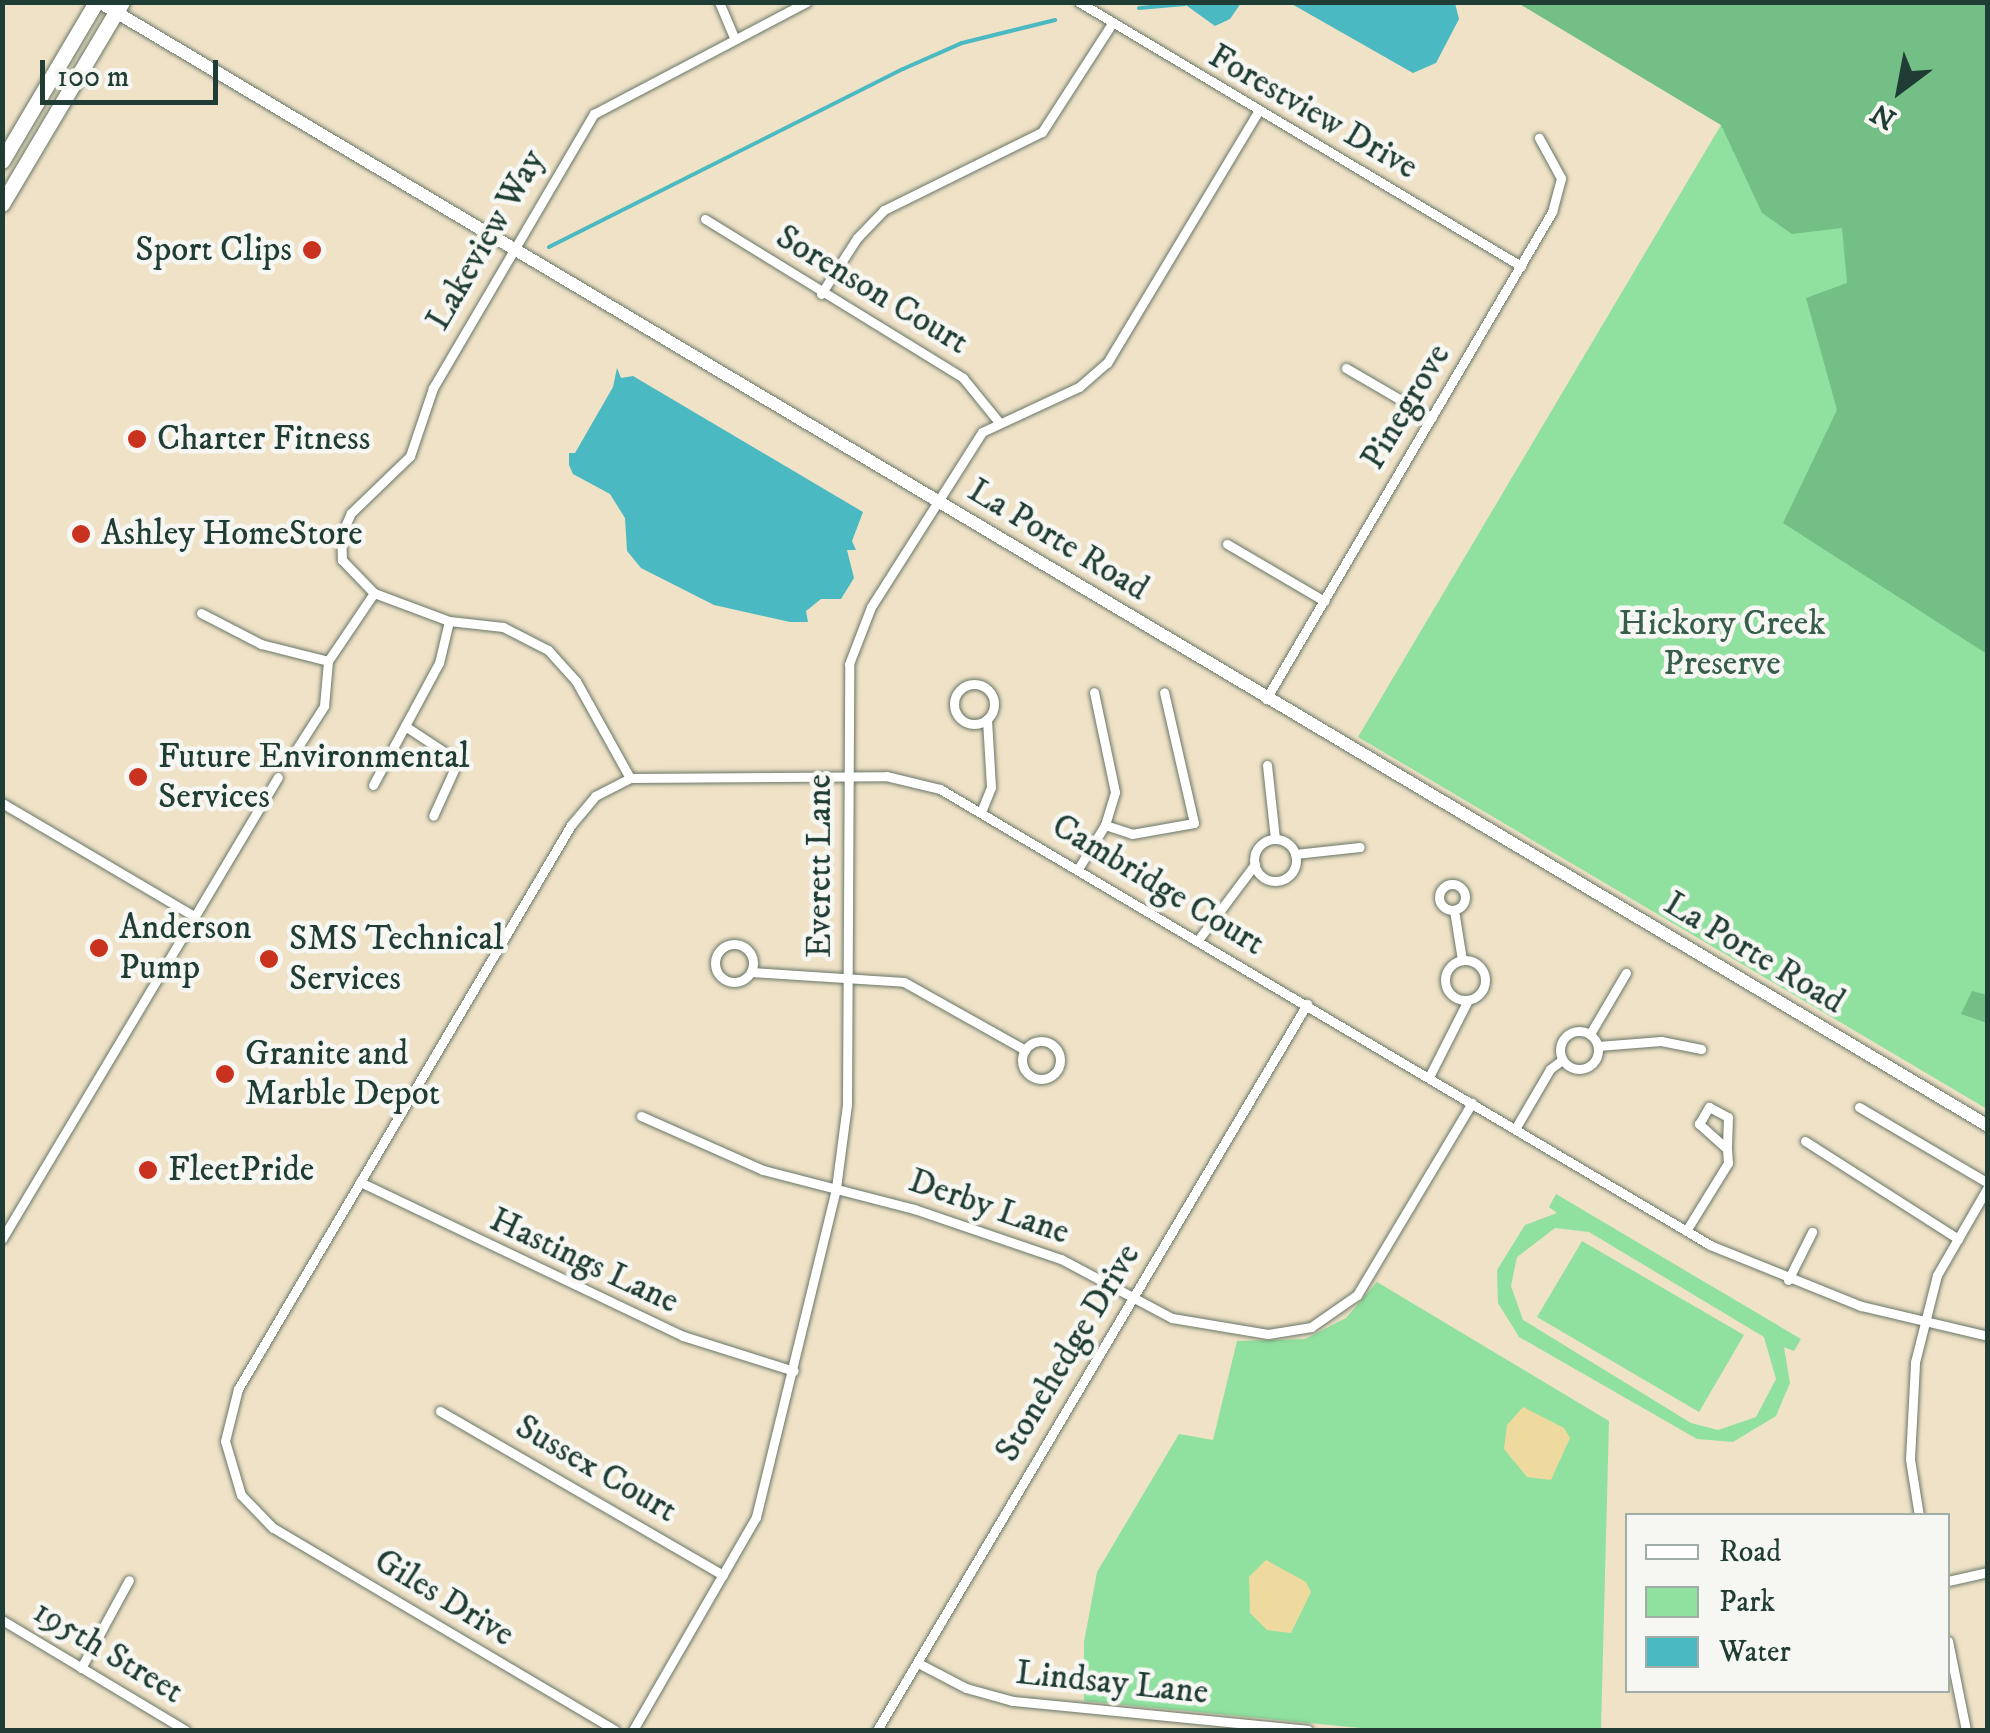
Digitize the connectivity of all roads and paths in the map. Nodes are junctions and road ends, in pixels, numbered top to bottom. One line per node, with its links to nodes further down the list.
1 (98, 2): 5 (street, La Porte Road); 10 (main road)
2 (718, 2): 7 (street)
3 (806, 2): 7 (street, Lakeview Way)
4 (1079, 2): 6 (street, Forestview Drive)
5 (119, 7): 11 (main road); 13 (street, La Porte Road)
6 (1111, 25): 8 (street, Forestview Drive); 15 (street)
7 (734, 37): 13 (street, Lakeview Way)
8 (1258, 112): 14 (street, Forestview Drive); 18 (street, Everett Lane)
9 (1538, 138): 14 (street, Pinegrove)
10 (2, 160)
11 (2, 204)
12 (705, 219): 15 (street, Sorenson Court)
13 (513, 244): 19 (street, La Porte Road); 21 (street, Lakeview Way)
14 (1521, 266): 17 (street, Pinegrove)
15 (821, 294): 18 (street, Sorenson Court)
16 (1346, 368): 17 (street)
17 (1432, 418): 22 (street, Pinegrove)
18 (998, 420): 19 (street, Everett Lane)
19 (934, 501): 28 (street, La Porte Road); 33 (street, Everett Lane)
20 (1227, 544): 22 (street)
21 (374, 593): 24 (street); 25 (street)
22 (1324, 601): 28 (street, Pinegrove)
23 (200, 613): 25 (street)
24 (449, 621): 30 (street); 35 (street)
25 (328, 661): 31 (street)
26 (1094, 692): 40 (street)
27 (1164, 692): 40 (street)
28 (1266, 699): 64 (street, La Porte Road)
29 (987, 720): 29 (street); 38 (street)
30 (405, 726): 36 (street); 39 (street)
31 (294, 753)
32 (1267, 764): 41 (street)
33 (847, 776): 35 (street, Cambridge Court); 38 (street, Cambridge Court); 52 (street, Everett Lane)
34 (278, 777): 47 (street)
35 (630, 778): 68 (street)
36 (373, 786)
37 (2, 803): 47 (street)
38 (981, 812): 45 (street, Cambridge Court)
39 (434, 816)
40 (1105, 825): 45 (street)
41 (1275, 839): 43 (street); 44 (street)
42 (1360, 847): 43 (street)
43 (1296, 854): 44 (street)
44 (1255, 864): 48 (street)
45 (1078, 869): 48 (street, Cambridge Court)
46 (1454, 910): 49 (street)
47 (194, 916): 72 (street)
48 (1198, 940): 54 (street, Cambridge Court)
49 (1462, 960): 53 (street); 53 (street)
50 (751, 972): 50 (street); 52 (street)
51 (1626, 973): 55 (street)
52 (847, 978): 58 (street); 70 (street, Everett Lane)
53 (1468, 1000): 60 (street)
54 (1307, 1004): 60 (street, Cambridge Court); 78 (street, Stonehedge Drive)
55 (1590, 1034): 56 (street); 59 (street)
56 (1598, 1046): 57 (street); 59 (street)
57 (1701, 1049)
58 (1025, 1050): 58 (street)
59 (1562, 1060): 65 (street)
60 (1429, 1077): 61 (street, Cambridge Court)
61 (1472, 1104): 65 (street, Cambridge Court); 78 (street, Derby Lane)
62 (1860, 1107): 69 (street)
63 (640, 1116): 70 (street, Derby Lane)
64 (1988, 1126)
65 (1514, 1129): 73 (street, Cambridge Court)
66 (1805, 1141): 76 (street)
67 (1727, 1149): 67 (street); 73 (street)
68 (360, 1182): 81 (street, Hastings Lane); 94 (street, Giles Drive)
69 (1988, 1185): 76 (street)
70 (836, 1188): 78 (street, Derby Lane); 81 (street, Everett Lane)
71 (2, 1211): 72 (street)
72 (14, 1218): 75 (street)
73 (1686, 1231): 77 (street, Cambridge Court)
74 (1812, 1232): 77 (street)
75 (2, 1239)
76 (1958, 1239): 79 (street)
77 (1788, 1280): 79 (street, Cambridge Court)
78 (1133, 1296): 90 (street, Stonehedge Drive)
79 (1924, 1322): 80 (street, Cambridge Court); 83 (street)
80 (1988, 1336)
81 (794, 1372): 85 (street, Everett Lane)
82 (440, 1411): 85 (street, Sussex Court)
83 (1920, 1513)
84 (1988, 1572): 87 (street)
85 (723, 1576): 95 (street, Everett Lane)
86 (129, 1580): 91 (street)
87 (1950, 1581)
88 (2, 1620): 91 (street, 195th Street)
89 (1950, 1651): 98 (street)
90 (918, 1663): 92 (street, Lindsay Lane); 96 (street, Stonehedge Drive)
91 (81, 1668): 93 (street, 195th Street)
92 (1214, 1726): 97 (street, Lindsay Lane)
93 (185, 1730)
94 (615, 1730)
95 (633, 1730)
96 (877, 1730)
97 (1308, 1730)
98 (1966, 1730)

